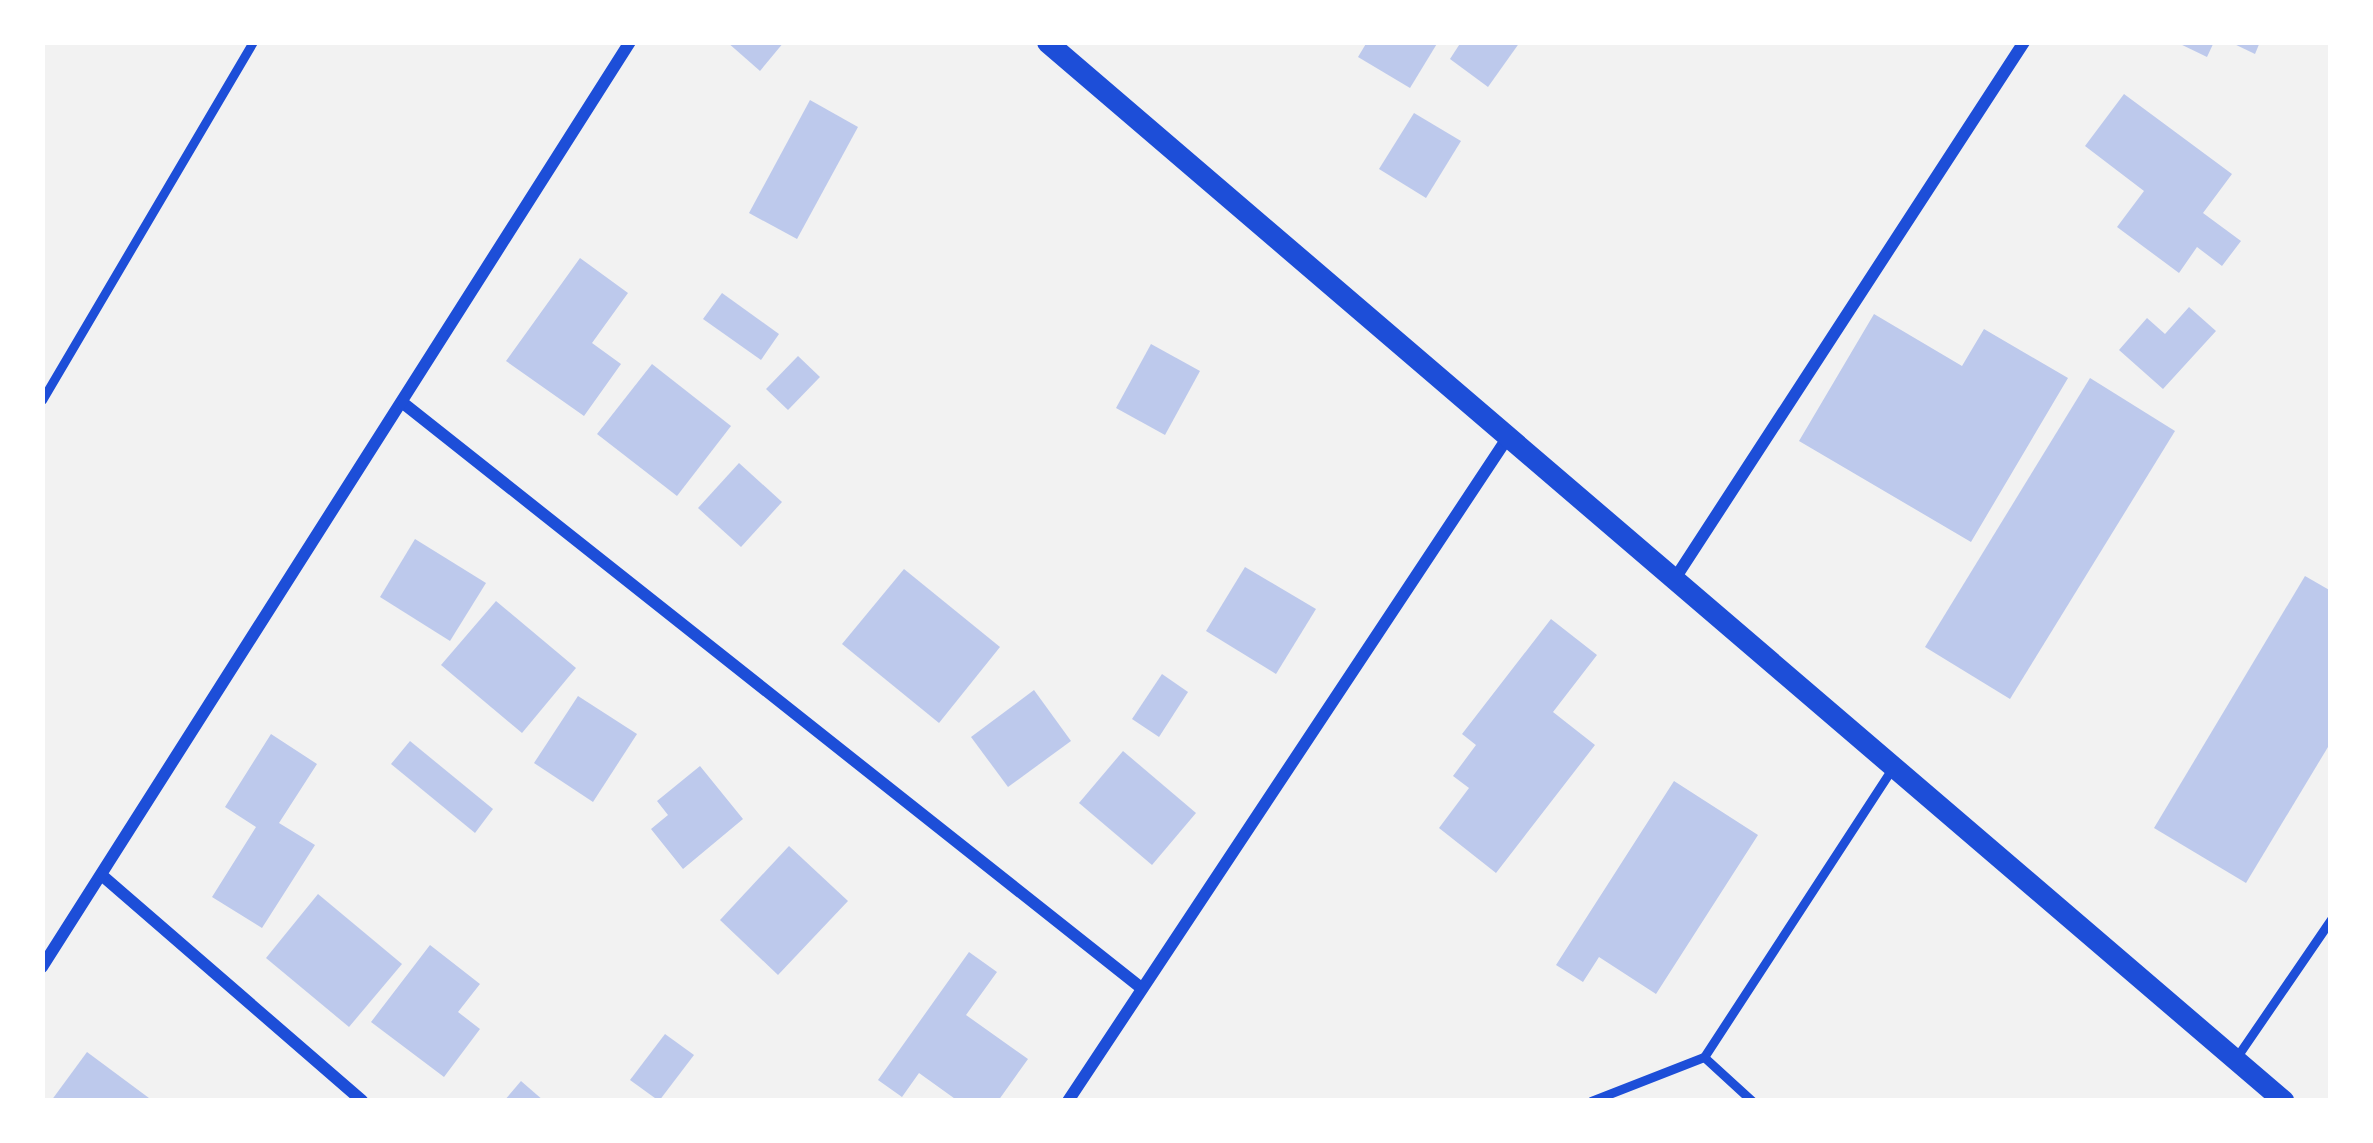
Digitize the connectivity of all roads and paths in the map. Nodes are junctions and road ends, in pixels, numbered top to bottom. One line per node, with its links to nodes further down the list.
1 (253, 42): 5 (lane)
2 (630, 42): 6 (street)
3 (1047, 42): 7 (street)
4 (2024, 42): 8 (street)
5 (42, 400)
6 (403, 403): 10 (street); 13 (street)
7 (1508, 437): 8 (street); 13 (street)
8 (1673, 581): 9 (street)
9 (1893, 767): 14 (lane); 15 (street)
10 (105, 878): 12 (street); 16 (street)
11 (2331, 919): 15 (lane)
12 (42, 967)
13 (1140, 987): 17 (street)
14 (1704, 1057): 18 (lane); 19 (lane)
15 (2235, 1059): 20 (street)
16 (362, 1101)
17 (1068, 1101)
18 (1591, 1101)
19 (1752, 1101)
20 (2284, 1101)

